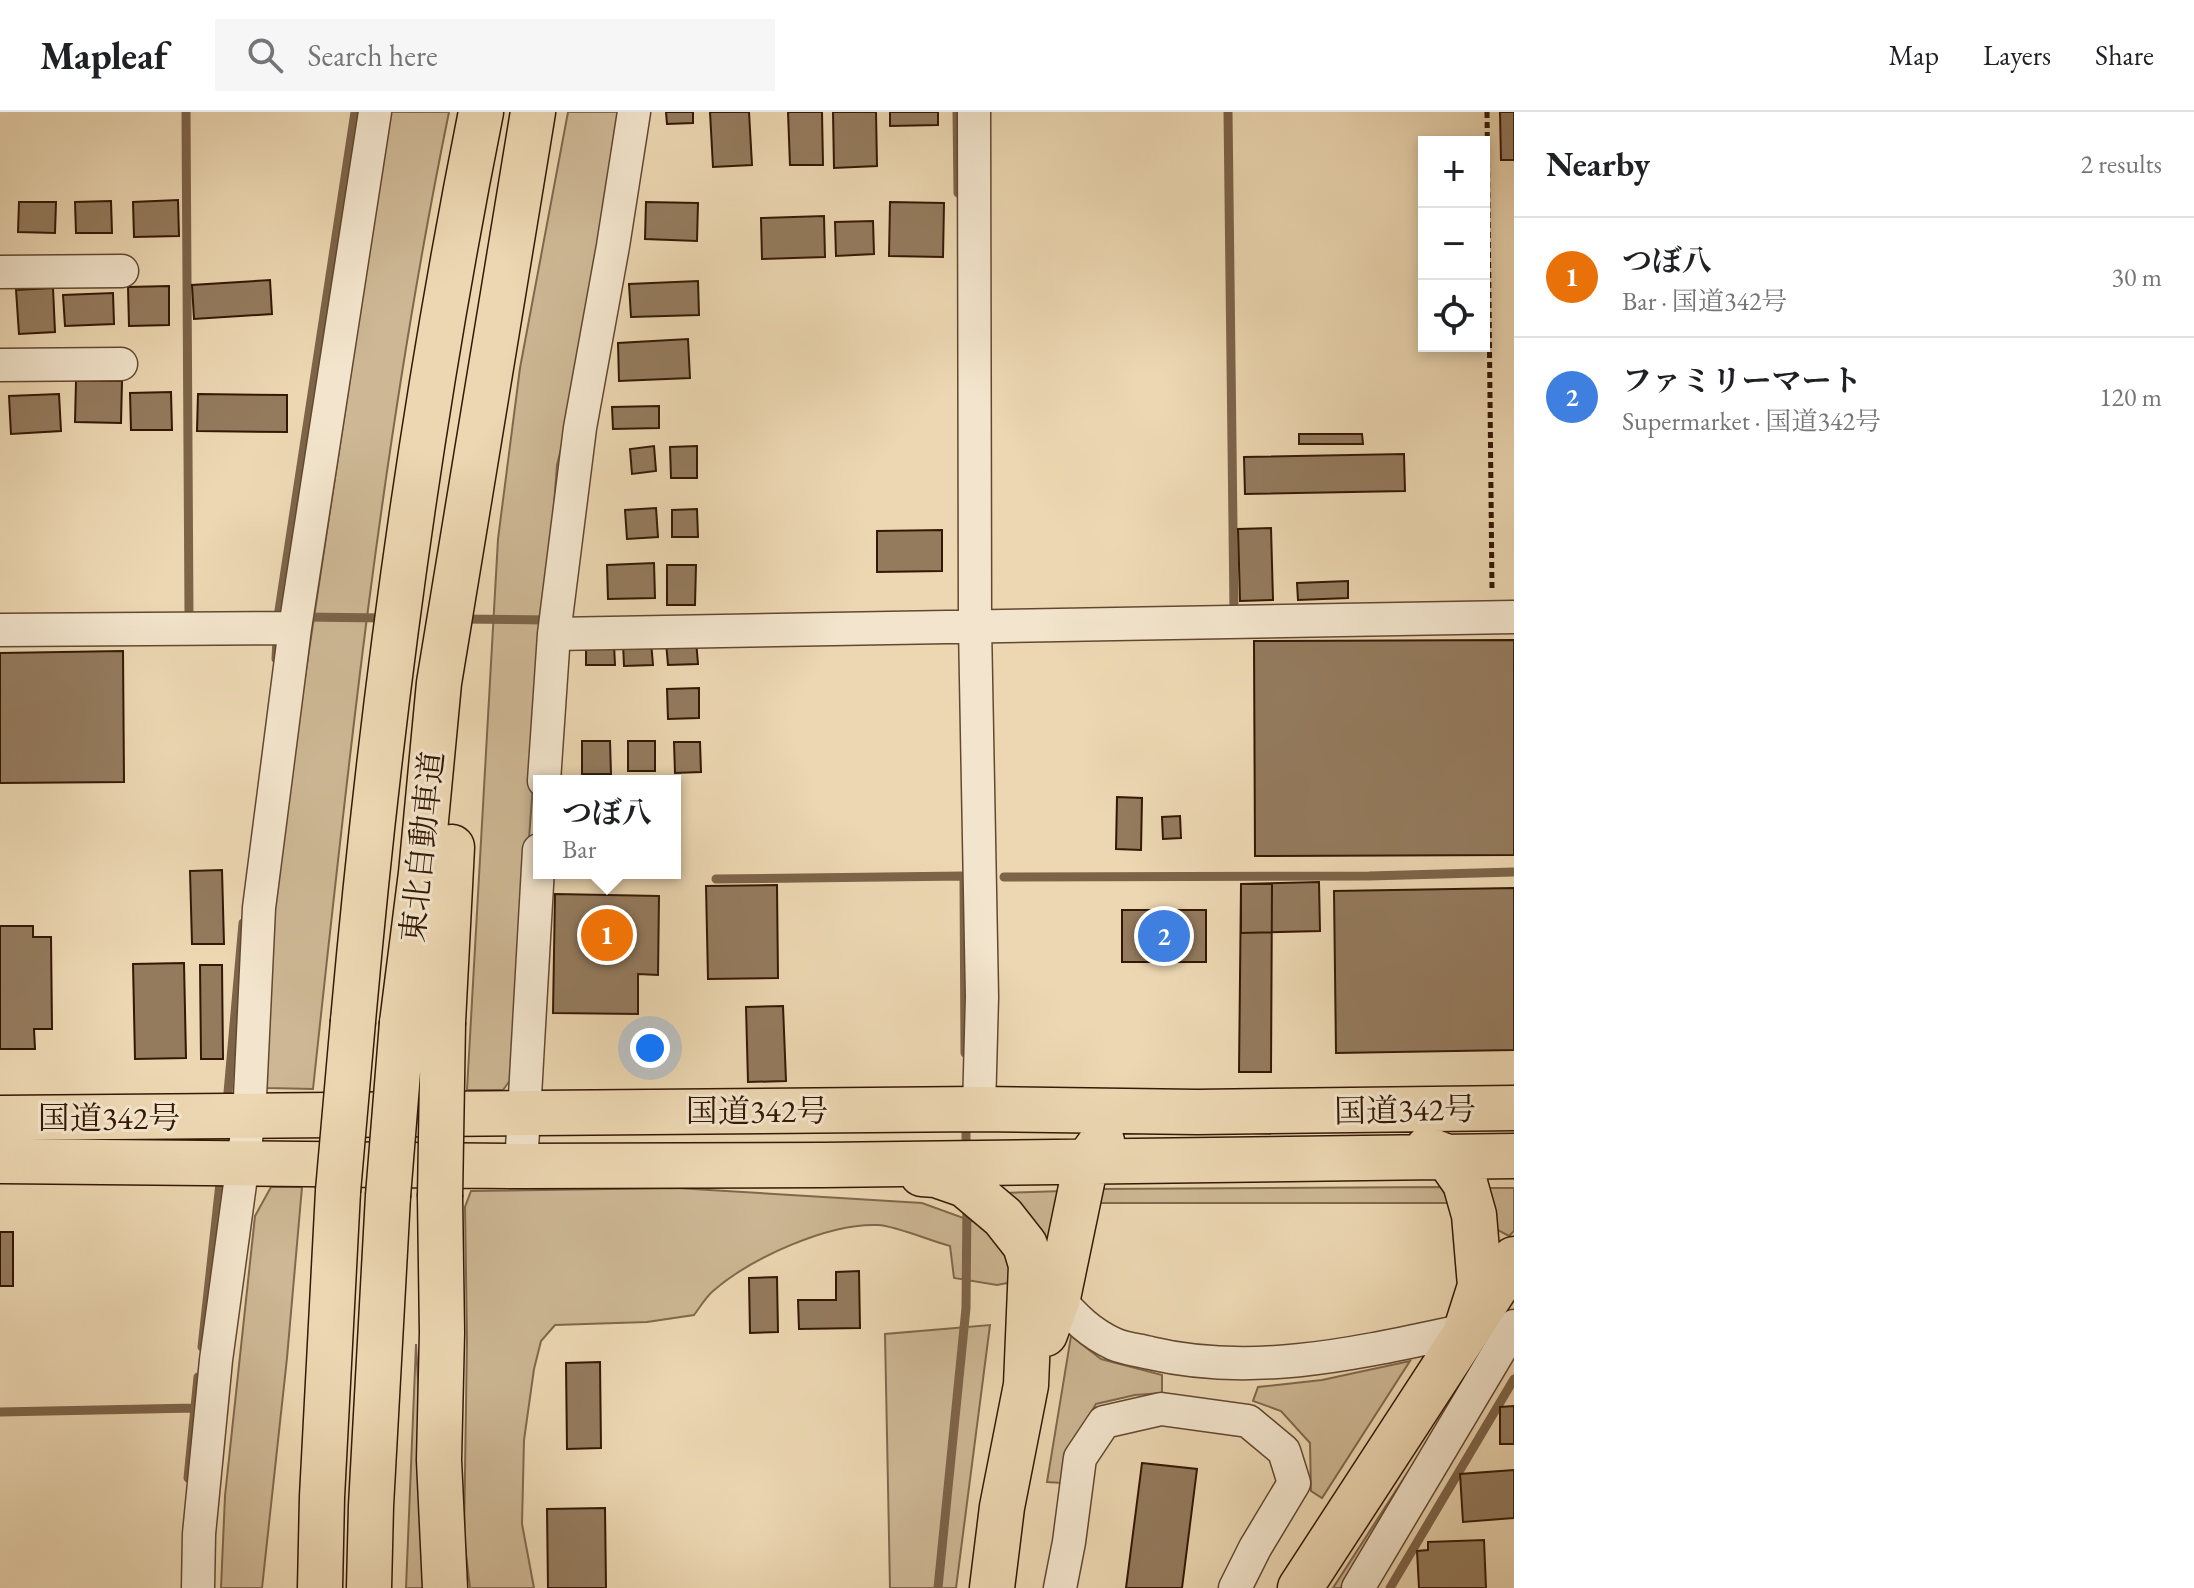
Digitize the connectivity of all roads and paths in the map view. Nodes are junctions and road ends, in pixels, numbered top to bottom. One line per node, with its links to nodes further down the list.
1 (375, 112): 13 (street)
2 (481, 112): 40 (highway, 東北自動車道, bridge)
3 (533, 112): 18 (highway, 東北自動車道)
4 (634, 112): 15 (street)
5 (974, 112): 12 (street)
6 (1487, 112): 11 (path)
7 (122, 271): 8 (street)
8 (0, 272)
9 (121, 364): 10 (street)
10 (0, 365)
11 (1503, 618): 12 (street)
12 (975, 626): 15 (street); 20 (street)
13 (295, 628): 14 (street); 25 (street)
14 (0, 630)
15 (554, 634): 16 (street)
16 (544, 775)
17 (538, 879): 22 (street)
18 (423, 1022): 44 (highway, 東北自動車道, bridge); 45 (highway, bridge)
19 (1514, 1108): 23 (highway, 国道342号)
20 (979, 1109): 21 (highway, 国道342号); 22 (highway, 国道342号)
21 (1125, 1111): 23 (highway, 国道342号); 30 (highway)
22 (526, 1112): 25 (highway, 国道342号); 32 (street)
23 (1197, 1112): 27 (highway)
24 (0, 1118): 25 (highway, 国道342号)
25 (249, 1118): 29 (street)
26 (1514, 1156): 27 (highway, 国道342号)
27 (1447, 1157): 30 (highway, 国道342号); 36 (highway)
28 (0, 1161): 29 (highway, 国道342号)
29 (244, 1162): 32 (highway, 国道342号); 41 (street)
30 (1086, 1163): 31 (highway, 国道342号); 34 (highway)
31 (824, 1165): 32 (highway, 国道342号); 38 (highway)
32 (521, 1166)
33 (1514, 1259): 36 (highway)
34 (1058, 1298): 37 (street); 38 (highway)
35 (1514, 1326): 50 (street)
36 (1466, 1330): 37 (street); 49 (highway)
37 (1207, 1361): 39 (street)
38 (1026, 1385): 46 (highway)
39 (1200, 1415): 47 (street); 48 (street)
40 (322, 1497): 42 (highway); 43 (highway, 東北自動車道)
41 (198, 1588)
42 (308, 1588)
43 (320, 1588)
44 (369, 1588)
45 (445, 1588)
46 (992, 1588)
47 (1060, 1588)
48 (1235, 1588)
49 (1300, 1588)
50 (1358, 1588)

